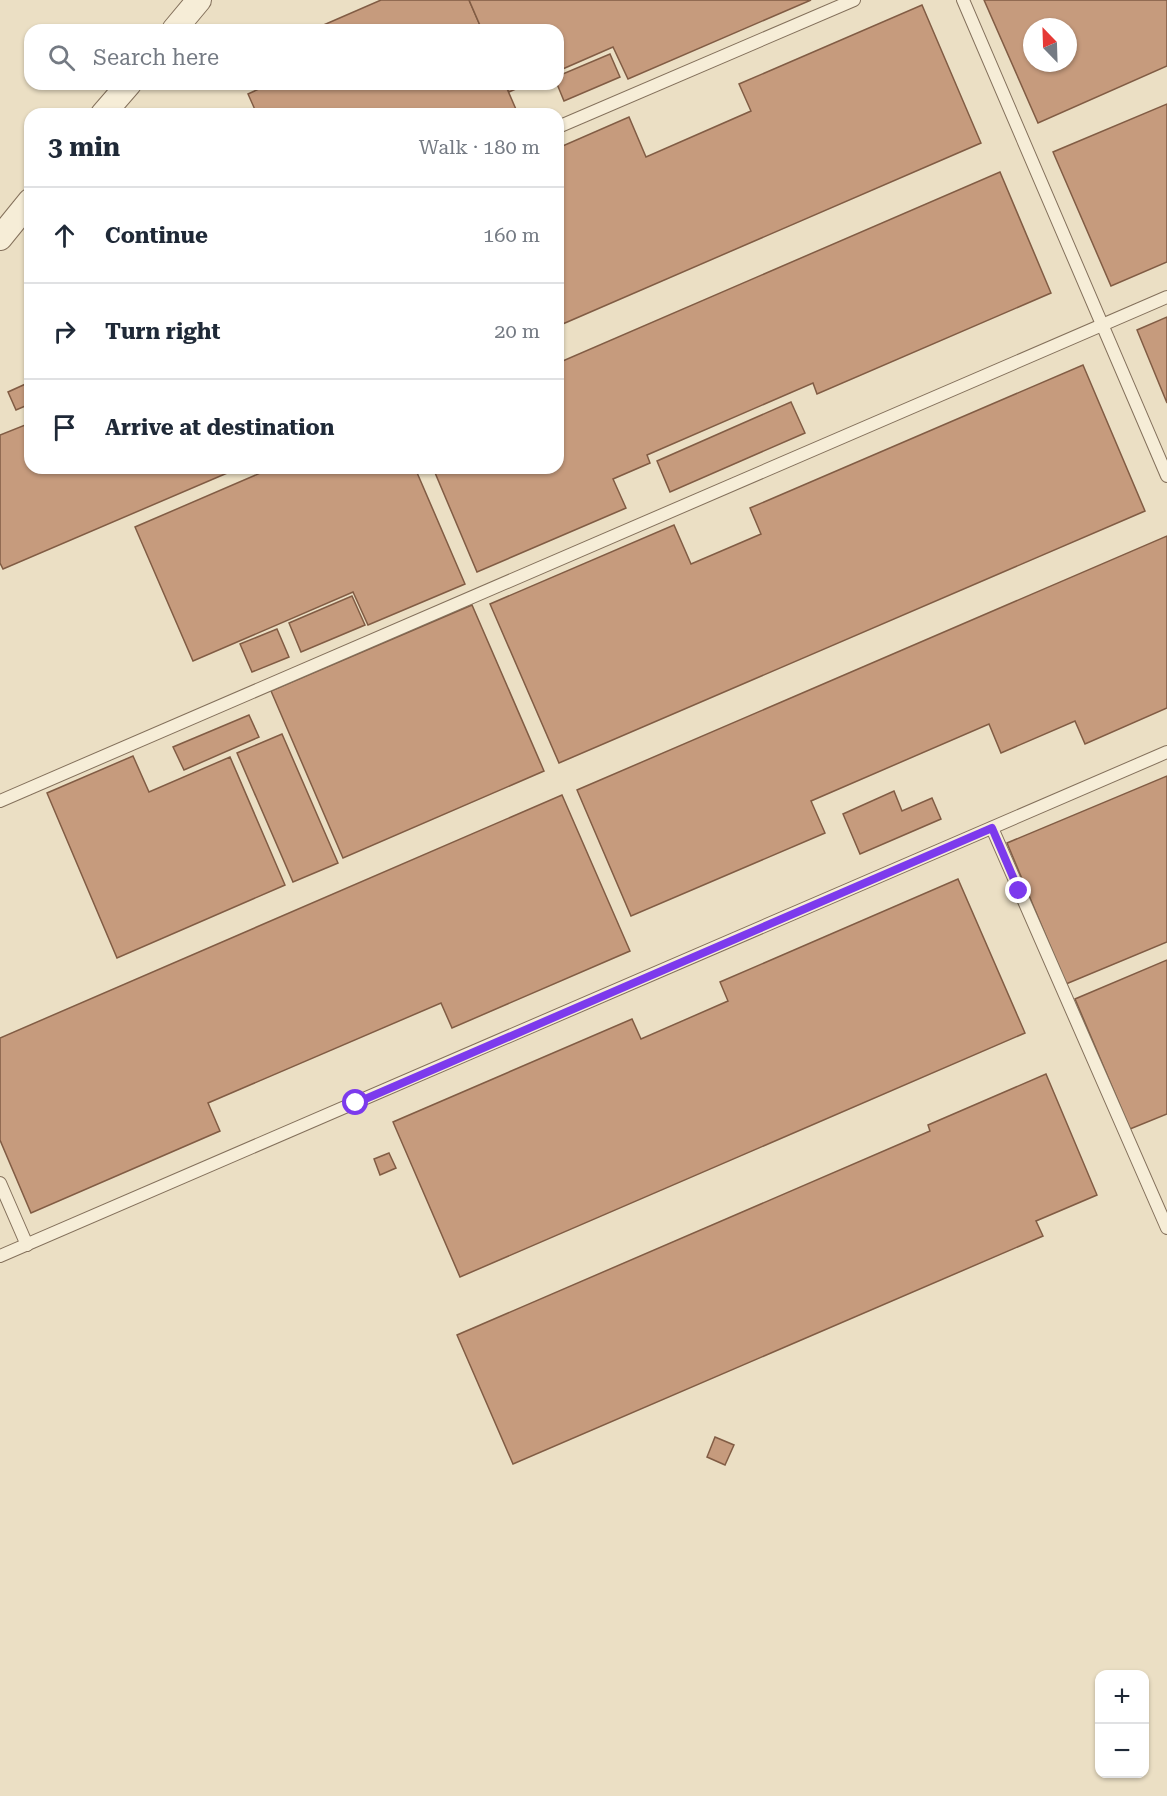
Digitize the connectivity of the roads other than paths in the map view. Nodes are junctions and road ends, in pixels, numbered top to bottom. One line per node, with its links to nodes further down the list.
1 (199, 0): 4 (street)
2 (854, 0): 7 (lane)
3 (963, 0): 11 (lane)
4 (179, 24)
5 (124, 90): 6 (street)
6 (108, 108)
7 (564, 124)
8 (24, 208): 9 (street)
9 (0, 238)
10 (1167, 297): 11 (lane)
11 (1102, 325): 12 (lane); 14 (lane)
12 (1167, 476)
13 (1167, 752): 15 (lane)
14 (0, 801)
15 (992, 828): 17 (lane); 18 (lane)
16 (0, 1183): 18 (lane)
17 (1167, 1228)
18 (27, 1245): 19 (lane)
19 (0, 1256)

